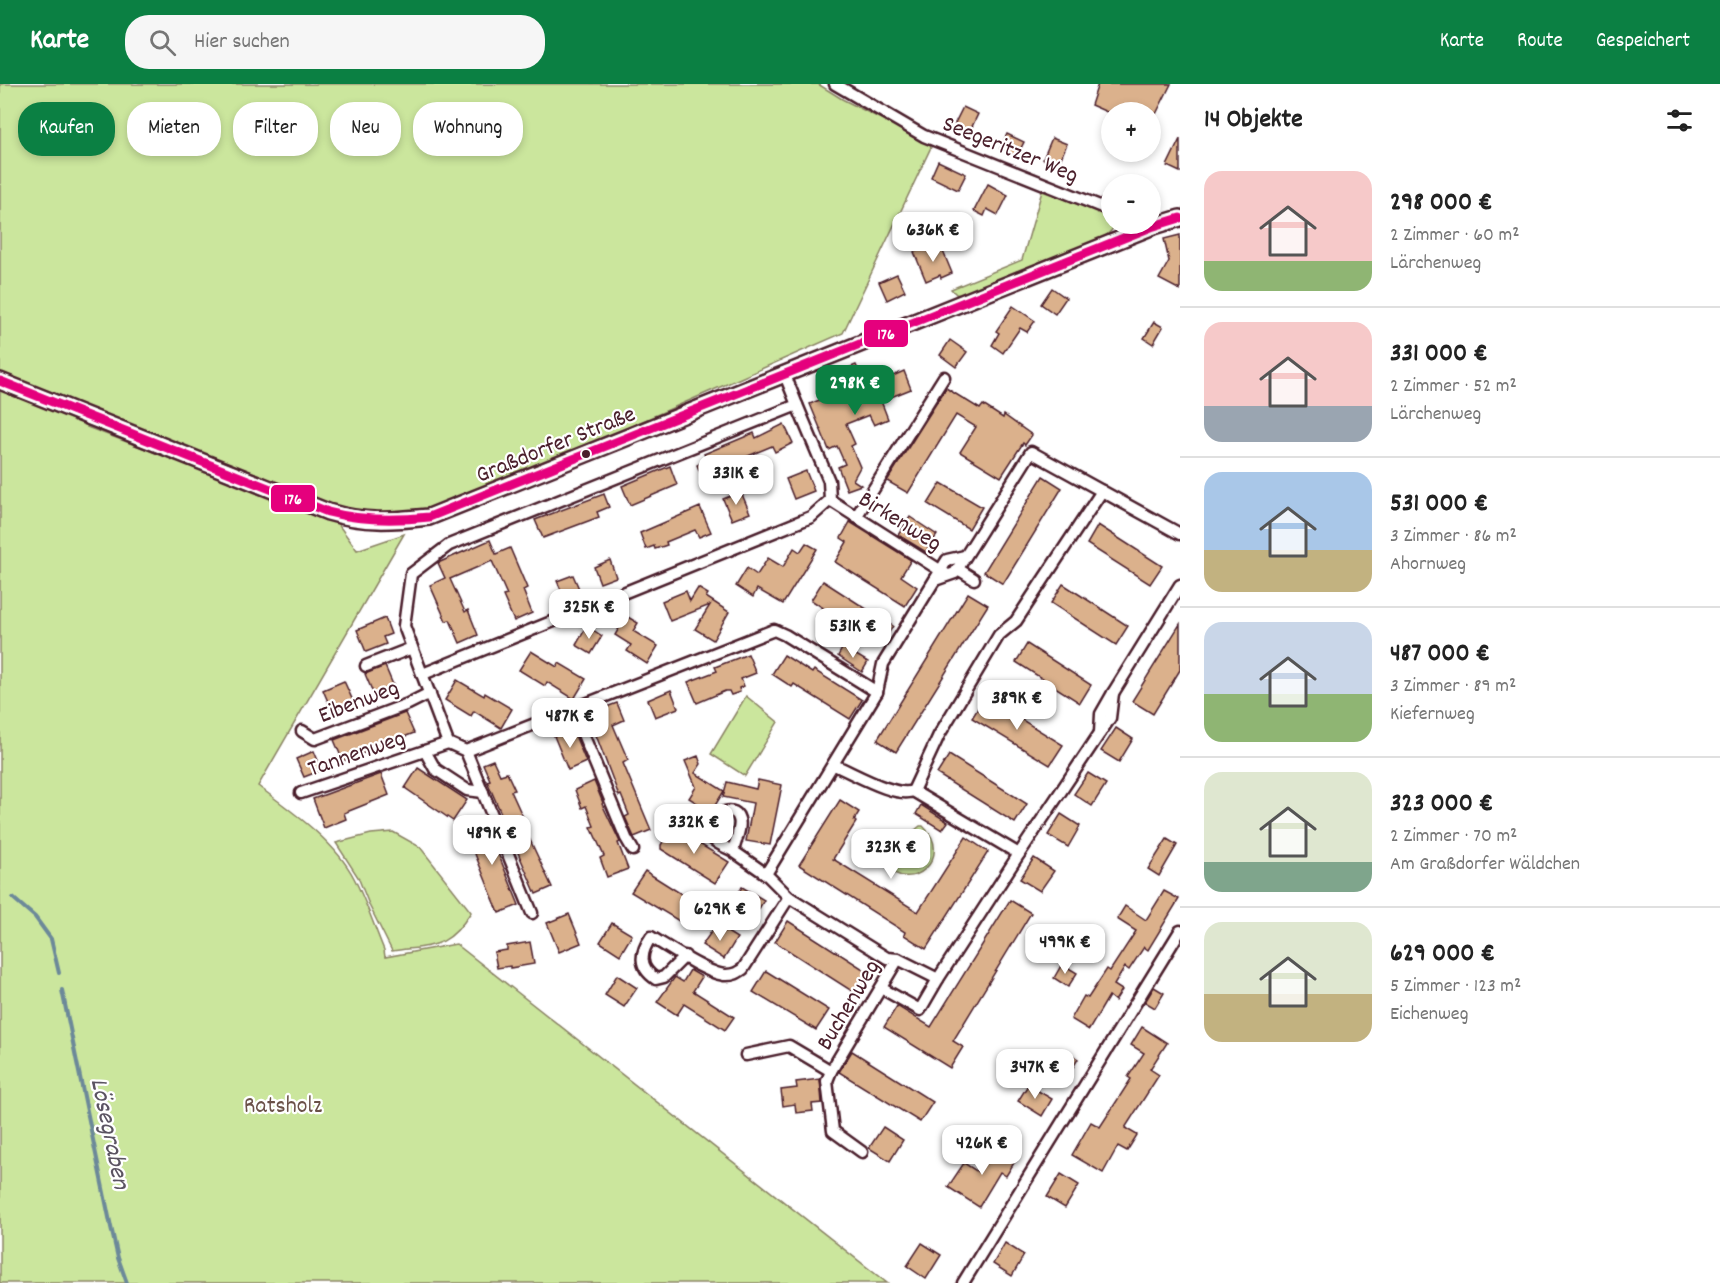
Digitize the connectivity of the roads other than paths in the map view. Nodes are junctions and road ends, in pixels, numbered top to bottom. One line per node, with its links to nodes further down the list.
1 (835, 84): 2 (street, Seegeritzer Weg)
2 (1101, 207)
3 (1180, 218): 4 (street, Graßdorfer Straße)
4 (1161, 222)
5 (1124, 234): 6 (street, Graßdorfer Straße)
6 (785, 375): 8 (street, Graßdorfer Straße); 9 (street)
7 (944, 377): 12 (street)
8 (0, 381)
9 (797, 405): 11 (street); 18 (street)
10 (1102, 491): 13 (street); 14 (street); 29 (street)
11 (830, 500): 12 (street, Birkenweg); 20 (street)
12 (856, 517): 15 (street, Birkenweg)
13 (1180, 534)
14 (965, 556): 15 (street); 15 (street)
15 (945, 573): 16 (street, Birkenweg); 21 (street)
16 (974, 579)
17 (1180, 585): 34 (street)
18 (412, 648): 19 (street); 20 (street)
19 (366, 666)
20 (423, 674): 22 (street)
21 (877, 692): 23 (street); 28 (street)
22 (430, 693): 24 (street, Eibenweg); 25 (street)
23 (573, 710): 27 (street); 32 (street)
24 (302, 731)
25 (448, 743): 26 (street, Tannenweg); 27 (street)
26 (425, 751): 30 (street, Tannenweg); 31 (street, Tannenweg)
27 (466, 751): 30 (street)
28 (834, 765): 29 (street); 35 (street)
29 (913, 791): 34 (street)
30 (483, 792): 37 (street)
31 (301, 794)
32 (633, 850)
33 (733, 851): 35 (street)
34 (1018, 854): 41 (street)
35 (766, 874): 36 (street)
36 (789, 897): 39 (street); 40 (street)
37 (532, 913)
38 (1180, 931): 46 (street)
39 (685, 956)
40 (898, 959): 41 (street); 42 (street, Buchenweg)
41 (938, 979): 42 (street)
42 (881, 988): 44 (street, Buchenweg)
43 (746, 1055): 44 (street, Buchenweg)
44 (831, 1071): 45 (street, Buchenweg)
45 (862, 1152)
46 (963, 1283)

